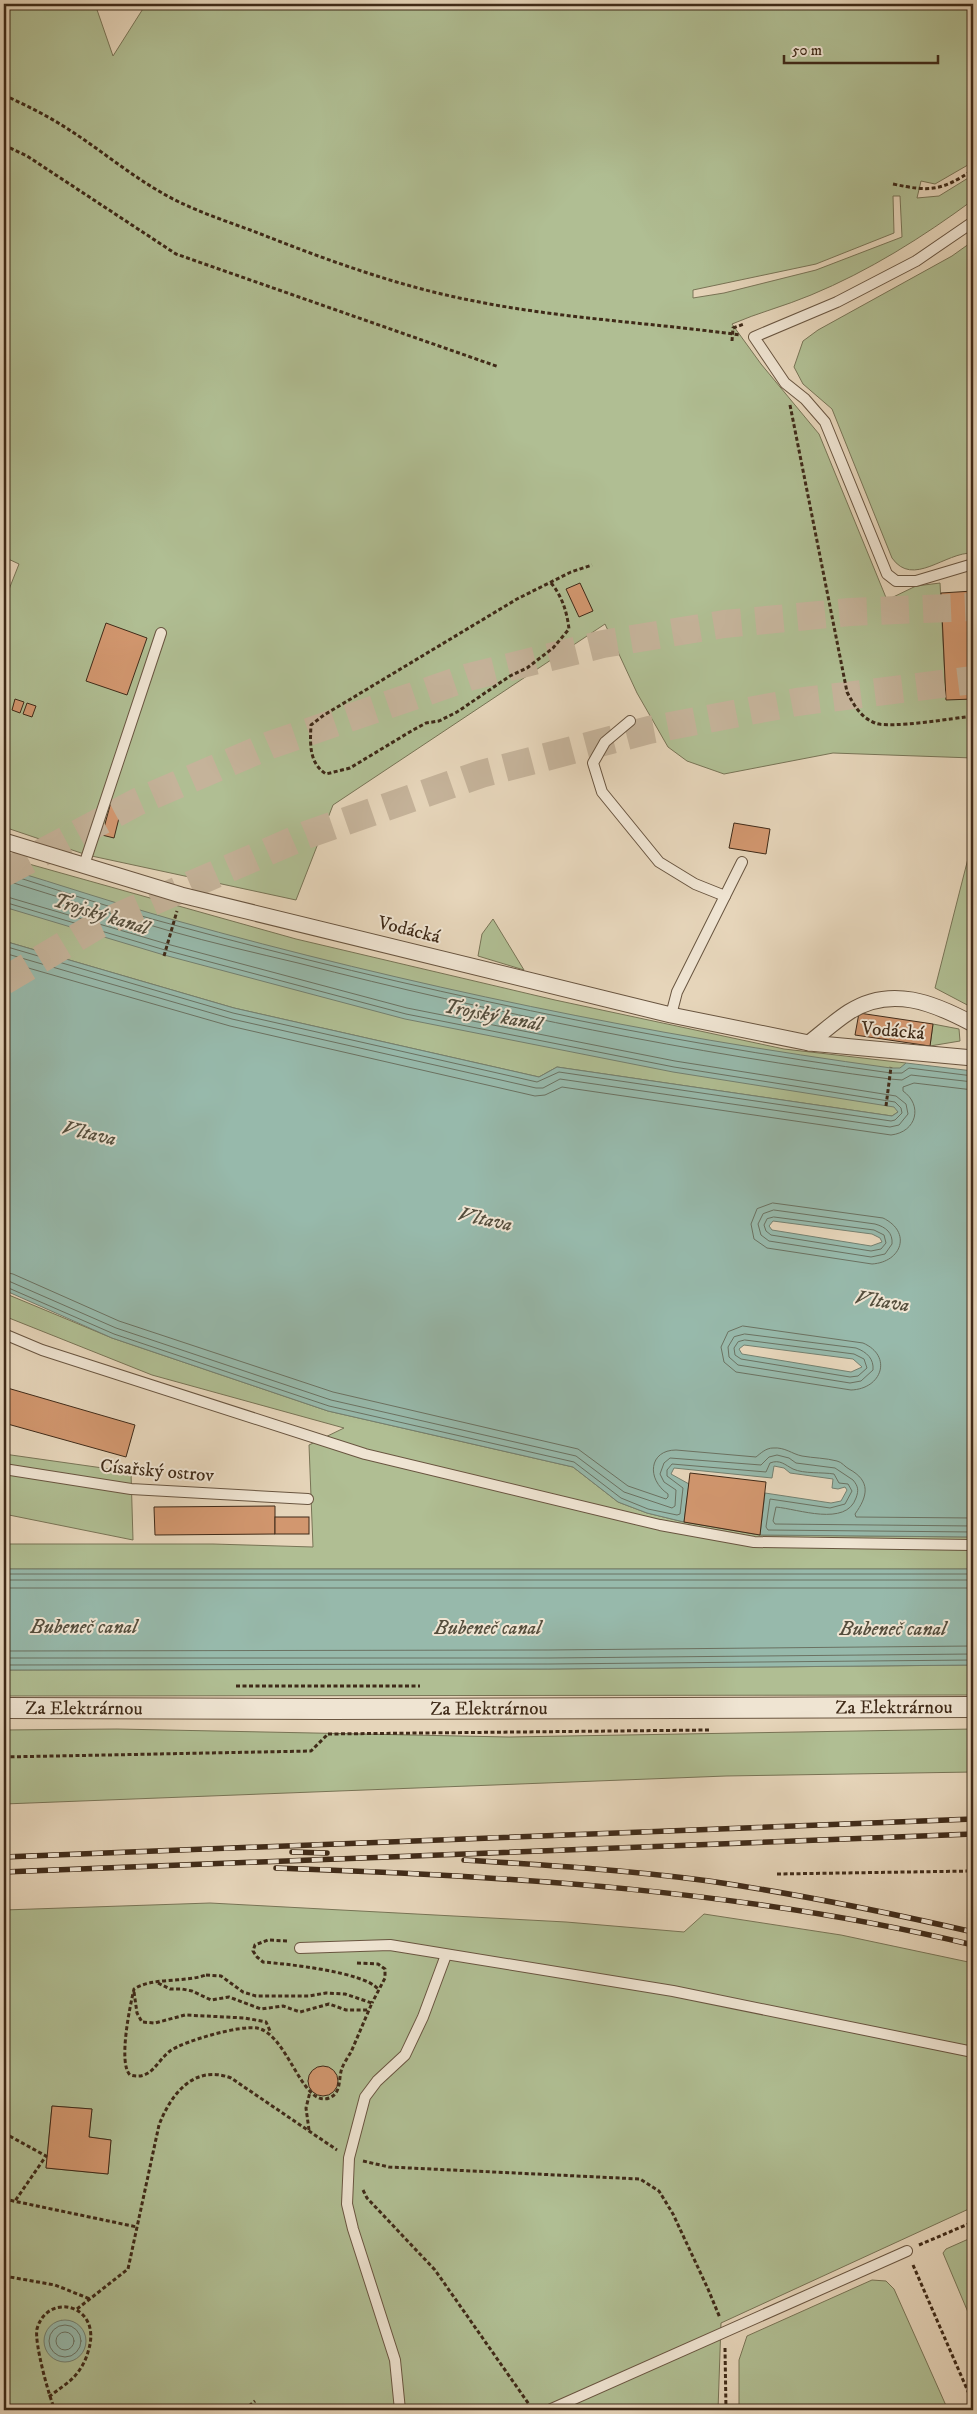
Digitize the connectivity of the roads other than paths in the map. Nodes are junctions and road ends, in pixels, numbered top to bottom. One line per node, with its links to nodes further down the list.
1 (973, 222): 2 (lane)
2 (973, 564)
3 (161, 633): 7 (lane)
4 (630, 721): 8 (lane)
5 (4, 841): 7 (street, Vodácká)
6 (742, 862): 8 (lane)
7 (84, 865): 9 (street, Vodácká)
8 (725, 896): 9 (lane)
9 (671, 1015): 11 (street, Vodácká)
10 (973, 1024): 11 (street, Vodácká)
11 (809, 1043): 12 (street, Vodácká)
12 (973, 1058)
13 (4, 1334): 16 (lane)
14 (4, 1469): 15 (lane, Císařský ostrov)
15 (308, 1499)
16 (972, 1545)
17 (973, 1707): 18 (street, Za Elektrárnou)
18 (4, 1708)
19 (300, 1948): 20 (lane)
20 (446, 1955): 21 (lane); 23 (lane)
21 (973, 2052)
22 (907, 2251): 24 (lane)
23 (400, 2410)
24 (549, 2410)

